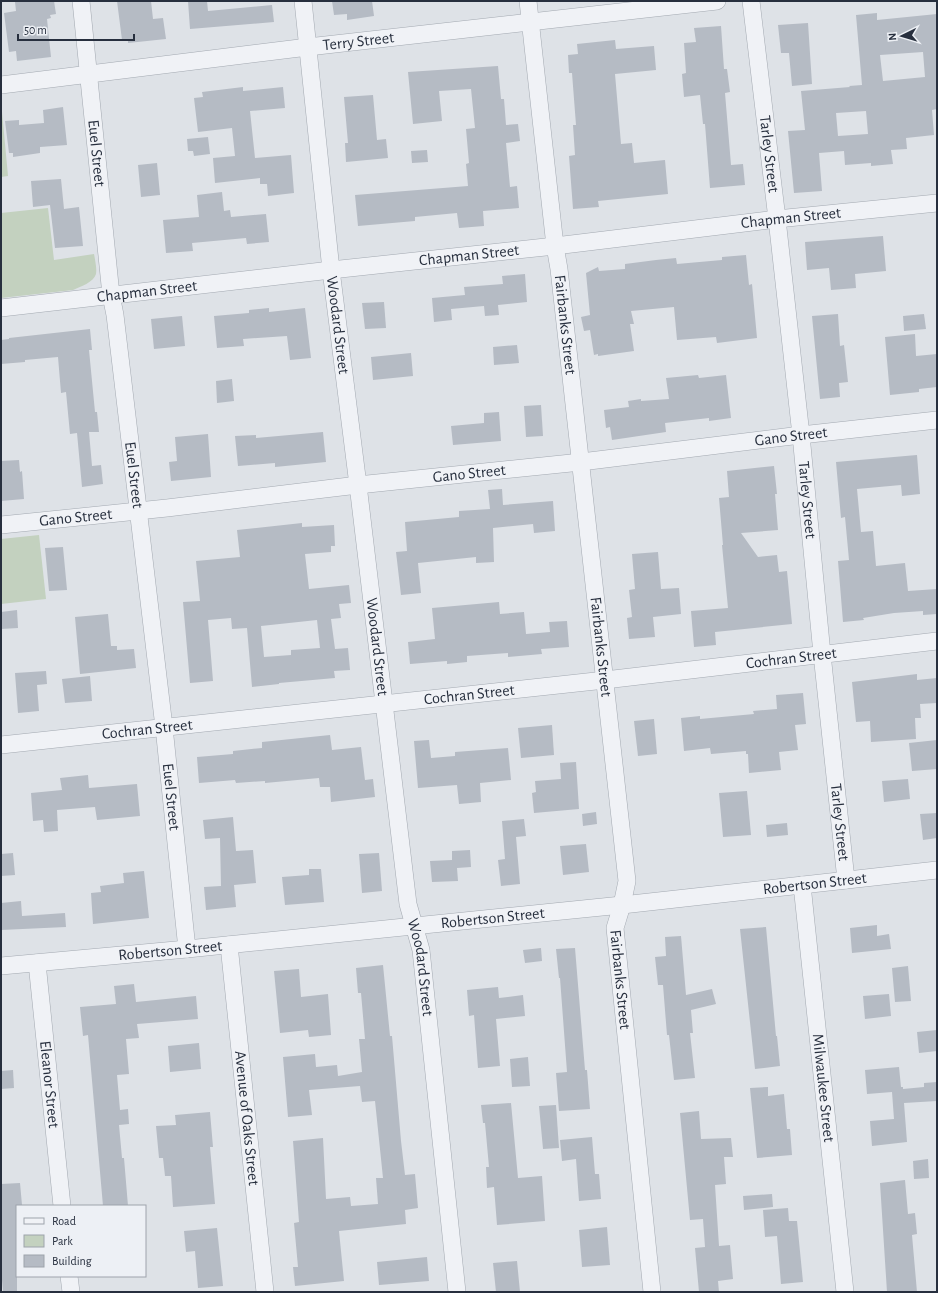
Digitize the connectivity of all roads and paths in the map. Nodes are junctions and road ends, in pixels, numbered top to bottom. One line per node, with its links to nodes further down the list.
1 (81, 1): 8 (street, Euel Street)
2 (303, 1): 7 (street, Woodard Street)
3 (528, 1): 6 (street, Fairbanks Street)
4 (717, 1): 6 (street, Terry Street)
5 (751, 1): 11 (street, Tarley Street)
6 (530, 22): 7 (street, Terry Street); 12 (street, Fairbanks Street)
7 (308, 47): 8 (street, Terry Street); 13 (street, Woodard Street)
8 (89, 74): 9 (street, Terry Street); 14 (street, Euel Street)
9 (1, 84)
10 (937, 203): 11 (street, Chapman Street)
11 (777, 219): 12 (street, Chapman Street); 17 (street, Tarley Street)
12 (555, 246): 13 (street, Chapman Street); 18 (street, Fairbanks Street)
13 (331, 270): 14 (street, Chapman Street); 19 (street, Woodard Street)
14 (111, 295): 15 (street, Chapman Street); 20 (street, Euel Street)
15 (1, 308)
16 (937, 420): 17 (street, Gano Street)
17 (801, 435): 18 (street, Gano Street); 23 (street, Tarley Street)
18 (581, 462): 19 (street, Gano Street); 24 (street, Fairbanks Street)
19 (358, 485): 20 (street, Gano Street); 25 (street, Woodard Street)
20 (138, 510): 21 (street, Gano Street); 26 (street, Euel Street)
21 (1, 525)
22 (937, 641): 23 (street, Cochran Street)
23 (822, 654): 24 (street, Cochran Street); 29 (street, Tarley Street)
24 (606, 680): 25 (street, Cochran Street); 31 (street, Fairbanks Street)
25 (384, 704): 26 (street, Cochran Street); 32 (street, Woodard Street)
26 (164, 727): 27 (street, Cochran Street); 34 (street, Euel Street)
27 (1, 745)
28 (937, 870): 29 (street, Robertson Street)
29 (846, 880): 30 (street, Robertson Street)
30 (802, 884): 31 (street, Robertson Street); 43 (street, Milwaukee Street)
31 (622, 905): 32 (street, Robertson Street); 42 (street, Fairbanks Street)
32 (414, 926): 33 (street, Robertson Street); 41 (street, Woodard Street)
33 (229, 945): 34 (street, Robertson Street); 40 (street, Avenue of Oaks Street)
34 (187, 949): 35 (street, Robertson Street)
35 (37, 963): 36 (street, Robertson Street); 37 (street, Eleanor Street)
36 (1, 966)
37 (62, 1205)
38 (69, 1277): 39 (street)
39 (71, 1292)
40 (265, 1292)
41 (457, 1292)
42 (652, 1292)
43 (845, 1292)

